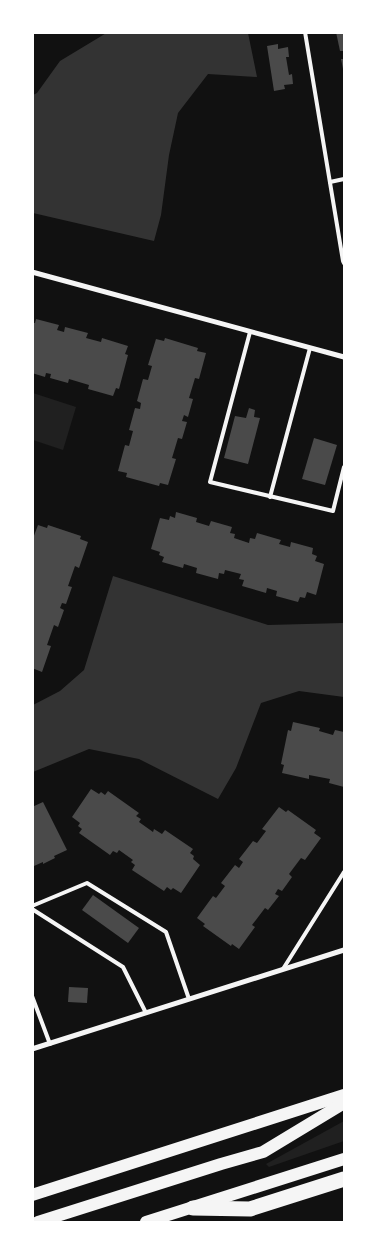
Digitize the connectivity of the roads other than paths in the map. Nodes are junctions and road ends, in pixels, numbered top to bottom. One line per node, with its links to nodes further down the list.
1 (305, 32): 3 (lane)
2 (344, 180): 3 (lane)
3 (330, 182): 4 (lane)
4 (344, 263)
5 (32, 272): 6 (street)
6 (250, 332): 7 (street); 10 (lane)
7 (310, 348): 8 (street); 10 (lane)
8 (344, 357)
9 (344, 467): 10 (lane)
10 (270, 497)
11 (344, 872): 14 (lane)
12 (32, 907): 16 (lane); 17 (lane)
13 (344, 950): 14 (street)
14 (283, 969): 16 (street)
15 (32, 996): 18 (lane)
16 (189, 999): 17 (street)
17 (146, 1013): 18 (street)
18 (50, 1044): 19 (street)
19 (32, 1049)
20 (344, 1095): 24 (main road)
21 (344, 1103): 28 (main road)
22 (344, 1159): 27 (main road)
23 (344, 1179): 27 (highway)
24 (61, 1186): 25 (main road); 26 (main road)
25 (32, 1187)
26 (32, 1195)
27 (193, 1208): 29 (main road)
28 (38, 1222)
29 (146, 1222)

